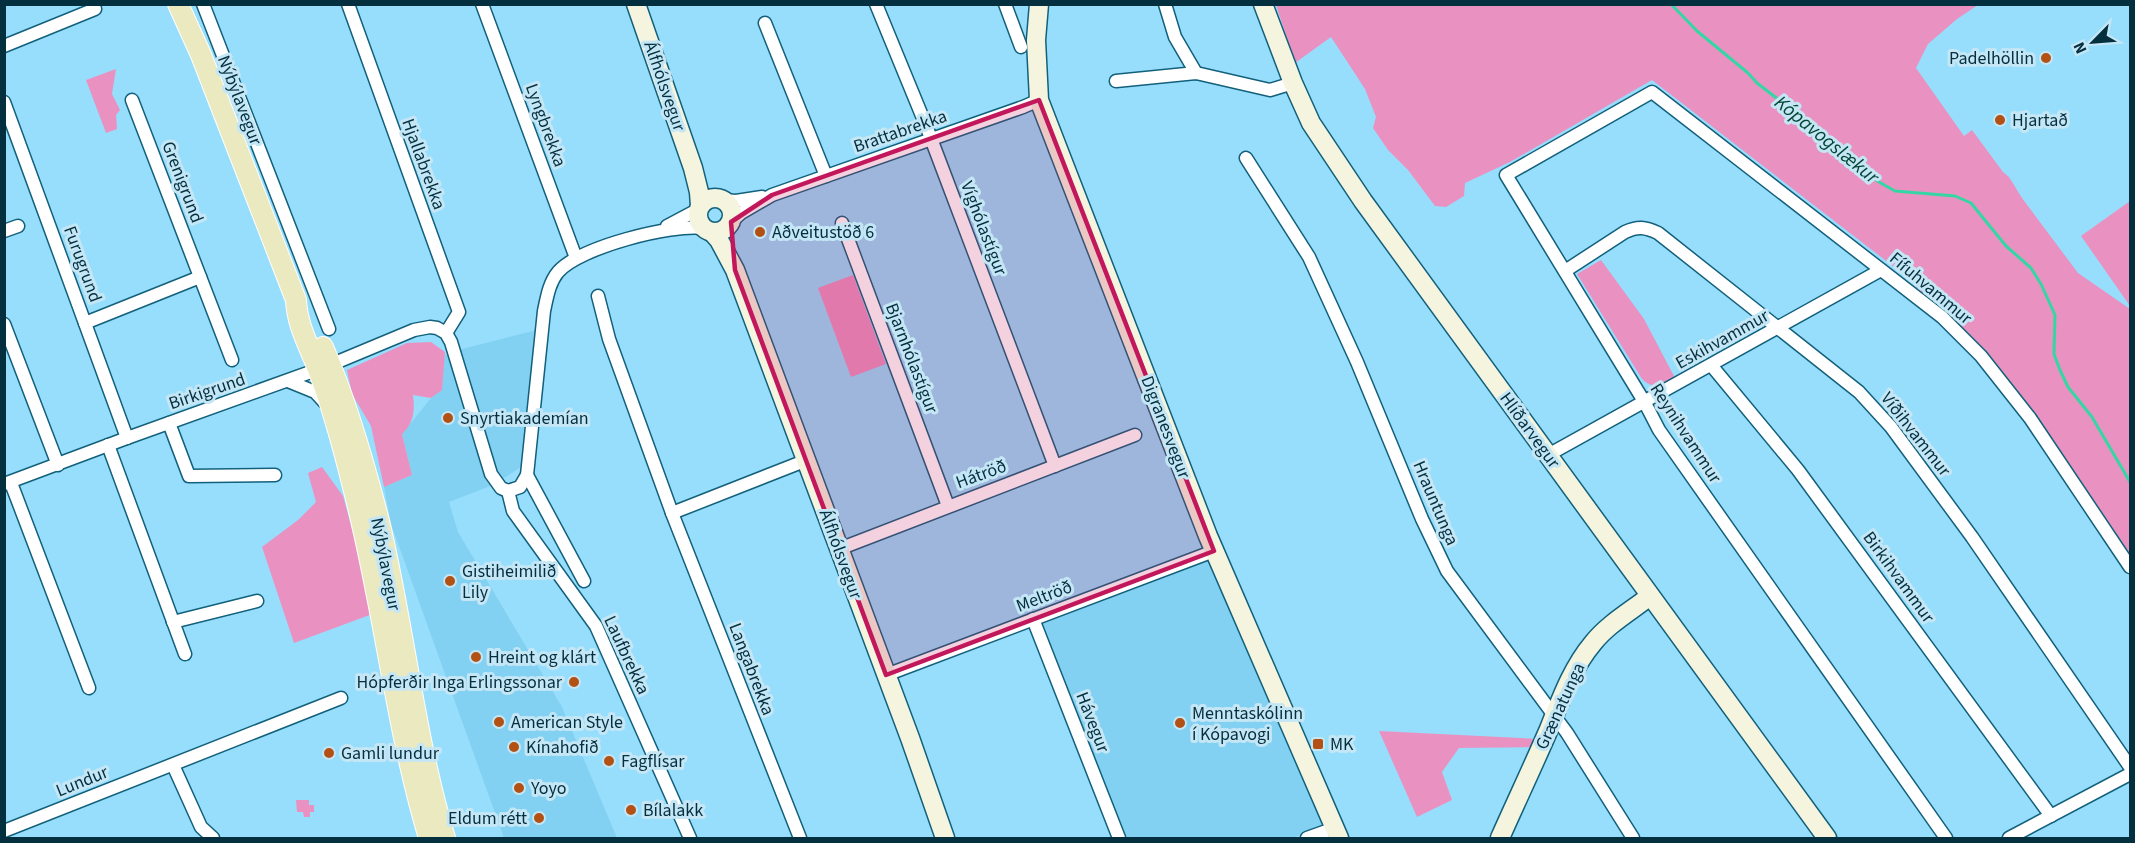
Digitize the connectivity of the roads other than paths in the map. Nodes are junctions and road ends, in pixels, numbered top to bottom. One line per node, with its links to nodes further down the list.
1 (93, 4): 13 (street)
2 (178, 4): 46 (main road, Nýbýlavegur)
3 (203, 4): 42 (street, Nýbýlavegur)
4 (348, 4): 43 (street, Hjallabrekka)
5 (482, 4): 33 (street, Lyngbrekka)
6 (636, 4): 26 (street, Álfhólsvegur)
7 (876, 4): 22 (street, Víghólastígur)
8 (1005, 4): 14 (street)
9 (1165, 4): 15 (street)
10 (1263, 4): 17 (street, Hlíðarvegur)
11 (1039, 5): 20 (street, Digranesvegur)
12 (765, 22): 24 (street)
13 (4, 46)
14 (1021, 47)
15 (1196, 73): 16 (street); 17 (street)
16 (1116, 81)
17 (1293, 83): 54 (street, Hlíðarvegur)
18 (1652, 92): 35 (street, Fífuhvammur); 36 (street, Reynihvammur)
19 (132, 100): 37 (street, Grenigrund)
20 (1039, 100): 22 (street, Brattabrekka); 65 (street, Digranesvegur)
21 (4, 102): 39 (street, Furugrund)
22 (931, 138): 24 (street, Brattabrekka); 57 (street, Víghólastígur)
23 (1246, 158): 76 (street, Hrauntunga)
24 (826, 176): 25 (street, Brattabrekka)
25 (772, 195): 26 (street, Brattabrekka); 28 (street, Brattabrekka)
26 (710, 203): 28 (street); 30 (street); 32 (street, Brattabrekka)
27 (842, 223): 62 (street, Bjarnhólastígur)
28 (730, 224): 30 (street); 34 (street, Álfhólsvegur)
29 (18, 226): 31 (street)
30 (708, 230): 32 (street, Brattabrekka); 34 (street, Álfhólsvegur)
31 (4, 231)
32 (655, 232): 33 (street, Brattabrekka)
33 (576, 258): 59 (street)
34 (735, 270): 55 (street, Álfhólsvegur)
35 (1881, 270): 41 (street, Eskihvammur); 66 (street, Fífuhvammur)
36 (1565, 271): 41 (street, Víðihvammur); 48 (street, Reynihvammur)
37 (200, 278): 39 (street); 44 (street, Grenigrund)
38 (598, 296): 63 (street, Langabrekka)
39 (85, 323): 52 (street, Furugrund)
40 (4, 324): 56 (street)
41 (1778, 328): 45 (street, Eskihvammur); 78 (street, Víðihvammur)
42 (328, 329)
43 (446, 333): 46 (street); 61 (street)
44 (232, 360)
45 (1711, 365): 48 (street, Eskihvammur); 80 (street, Birkihvammur)
46 (324, 367): 47 (street, Birkigrund); 49 (main road, Nýbýlavegur); 85 (main road, Nýbýlavegur)
47 (288, 381): 49 (street); 50 (street, Birkigrund)
48 (1645, 403): 54 (street, Eskihvammur); 94 (street, Reynihvammur)
49 (332, 411): 84 (main road, Nýbýlavegur)
50 (169, 423): 52 (street, Birkigrund); 58 (street)
51 (1135, 435): 57 (street, Hátröð)
52 (128, 438): 53 (street, Birkigrund)
53 (108, 445): 56 (street, Birkigrund); 71 (street)
54 (1548, 455): 68 (street, Hlíðarvegur)
55 (807, 460): 63 (street); 64 (street, Álfhólsvegur)
56 (58, 465): 60 (street, Birkigrund)
57 (1055, 466): 62 (street, Hátröð)
58 (275, 475)
59 (527, 475): 61 (street); 67 (street)
60 (8, 483): 74 (street, Birkigrund)
61 (508, 491): 86 (street, Laufbrekka)
62 (948, 506): 64 (street, Hátröð)
63 (672, 513): 87 (street, Langabrekka)
64 (839, 549): 73 (street, Álfhólsvegur)
65 (1214, 550): 70 (street, Meltröð); 82 (street, Digranesvegur)
66 (2130, 567)
67 (584, 581)
68 (1650, 596): 76 (street, Grænatunga); 93 (street, Hlíðarvegur)
69 (256, 601): 71 (street)
70 (1033, 619): 73 (street, Meltröð); 89 (street, Hávegur)
71 (173, 622): 72 (street)
72 (185, 654)
73 (886, 675): 88 (street, Álfhólsvegur)
74 (89, 688)
75 (341, 698): 77 (street, Lundur)
76 (1554, 717): 91 (street, Grænatunga); 92 (street, Hrauntunga)
77 (173, 765): 81 (street, Lundur); 83 (street)
78 (2130, 767)
79 (2130, 774): 80 (street)
80 (2051, 816): 95 (street)
81 (4, 831)
82 (1337, 833): 90 (street)
83 (213, 838)
84 (429, 838)
85 (445, 838)
86 (690, 838)
87 (800, 838)
88 (945, 838)
89 (1119, 838)
90 (1307, 838)
91 (1500, 838)
92 (1634, 838)
93 (1827, 838)
94 (1946, 838)
95 (2009, 838)

